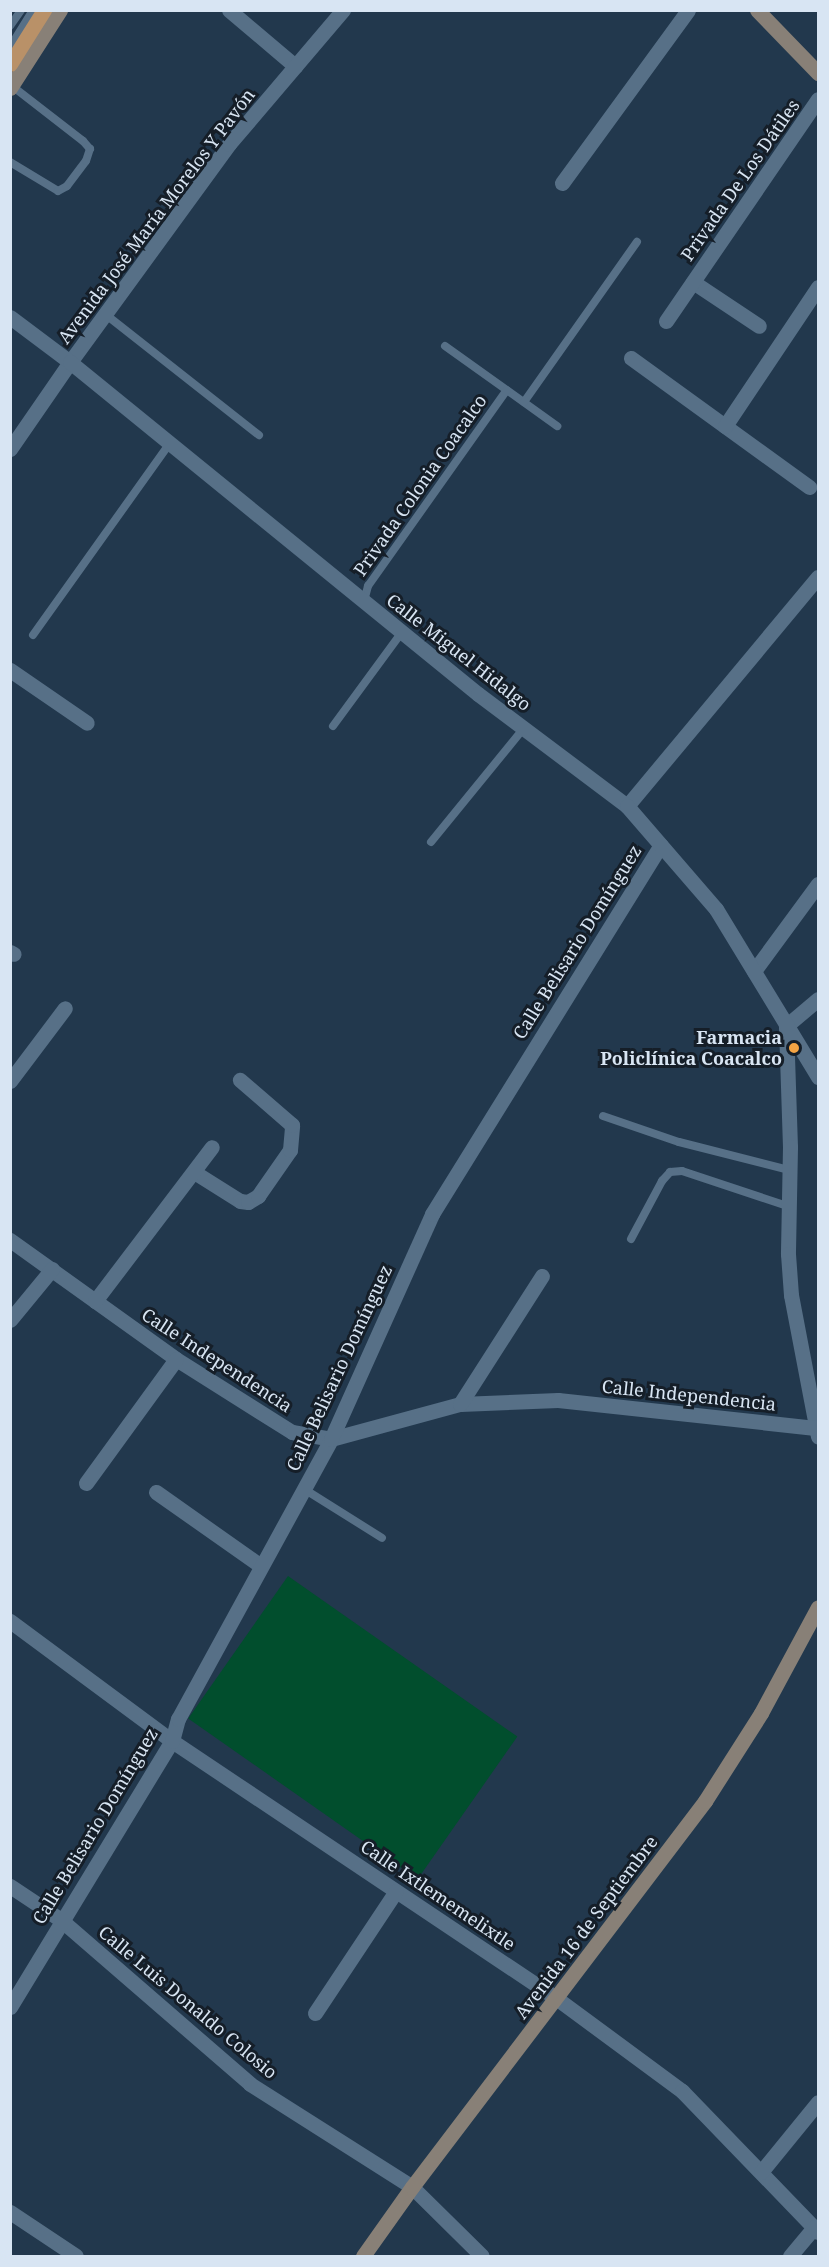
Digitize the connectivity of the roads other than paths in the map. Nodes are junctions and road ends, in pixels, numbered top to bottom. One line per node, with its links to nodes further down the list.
1 (21, 10): 9 (lane)
2 (33, 10): 10 (lane)
3 (44, 10): 11 (main road)
4 (60, 10): 14 (main road)
5 (229, 10): 12 (street)
6 (343, 10): 12 (street, Avenida José María Morelos Y Pavón)
7 (688, 10): 17 (street)
8 (757, 10): 13 (main road)
9 (10, 26)
10 (10, 46)
11 (10, 64)
12 (295, 66): 21 (street, Avenida José María Morelos Y Pavón)
13 (819, 73)
14 (11, 87): 16 (lane)
15 (819, 99): 19 (street, Privada De Los Dátiles)
16 (10, 162)
17 (562, 183)
18 (637, 242): 29 (lane)
19 (693, 282): 23 (street, Privada De Los Dátiles); 24 (street, Privada De Los Dátiles)
20 (819, 287): 31 (street)
21 (105, 314): 27 (street, Avenida José María Morelos Y Pavón); 32 (lane)
22 (10, 317): 27 (street, Calle Miguel Hidalgo)
23 (666, 321)
24 (759, 326)
25 (445, 346): 28 (lane)
26 (631, 358): 31 (street)
27 (70, 362): 33 (street, Calle Miguel Hidalgo); 34 (street, Avenida José María Morelos Y Pavón)
28 (507, 390): 29 (lane); 37 (lane, Privada Colonia Coacalco)
29 (524, 402): 30 (lane)
30 (557, 426)
31 (725, 426): 35 (street)
32 (259, 435)
33 (170, 443): 37 (street, Calle Miguel Hidalgo); 39 (lane)
34 (10, 449)
35 (809, 487)
36 (819, 577): 44 (street)
37 (364, 601): 38 (street, Calle Miguel Hidalgo)
38 (402, 632): 42 (lane); 43 (street, Calle Miguel Hidalgo)
39 (33, 635)
40 (10, 670): 41 (street)
41 (87, 723)
42 (333, 726)
43 (524, 728): 44 (street, Calle Miguel Hidalgo); 45 (lane)
44 (627, 806): 46 (street, Calle Miguel Hidalgo)
45 (431, 842)
46 (661, 845): 48 (street, Calle Miguel Hidalgo); 69 (street, Calle Belisario Domínguez)
47 (819, 884): 48 (street)
48 (754, 971): 51 (street, Calle Miguel Hidalgo)
49 (819, 999): 51 (street)
50 (65, 1008): 54 (street)
51 (786, 1026): 52 (street, Calle Miguel Hidalgo); 57 (street)
52 (819, 1077)
53 (240, 1080): 58 (street)
54 (10, 1081)
55 (603, 1116): 57 (lane)
56 (212, 1147): 58 (street)
57 (789, 1170): 59 (street)
58 (194, 1172): 64 (street)
59 (787, 1206): 60 (lane); 68 (street)
60 (631, 1239)
61 (10, 1240): 62 (street, Calle Independencia)
62 (52, 1269): 64 (street, Calle Independencia); 65 (street)
63 (542, 1276): 67 (street)
64 (95, 1301): 66 (street, Calle Independencia)
65 (10, 1320)
66 (176, 1359): 69 (street, Calle Independencia); 70 (street)
67 (460, 1404): 68 (street, Calle Independencia); 69 (street, Calle Independencia)
68 (818, 1432)
69 (331, 1439): 71 (street, Calle Belisario Domínguez)
70 (86, 1483)
71 (304, 1489): 73 (lane); 74 (street, Calle Belisario Domínguez)
72 (156, 1492): 74 (street)
73 (382, 1538)
74 (261, 1566): 77 (street, Calle Belisario Domínguez)
75 (819, 1607): 81 (main road, Avenida 16 de Septiembre)
76 (10, 1620): 77 (street, Calle Ixtlememelixtle)
77 (172, 1741): 79 (street, Calle Ixtlememelixtle); 80 (street, Calle Belisario Domínguez)
78 (10, 1886): 80 (street, Calle Luis Donaldo Colosio)
79 (396, 1891): 81 (street, Calle Ixtlememelixtle); 83 (street)
80 (61, 1920): 82 (street, Calle Belisario Domínguez); 86 (street, Calle Luis Donaldo Colosio)
81 (556, 1998): 85 (street, Calle Ixtlememelixtle); 86 (main road, Avenida 16 de Septiembre)
82 (10, 2007)
83 (315, 2013)
84 (819, 2102): 85 (street)
85 (761, 2172): 88 (street, Calle Ixtlememelixtle)
86 (412, 2187): 90 (main road, Avenida 16 de Septiembre); 91 (street, Calle Luis Donaldo Colosio)
87 (10, 2212): 89 (street)
88 (816, 2229): 92 (street)
89 (76, 2256)
90 (363, 2256)
91 (482, 2256)
92 (790, 2256)

